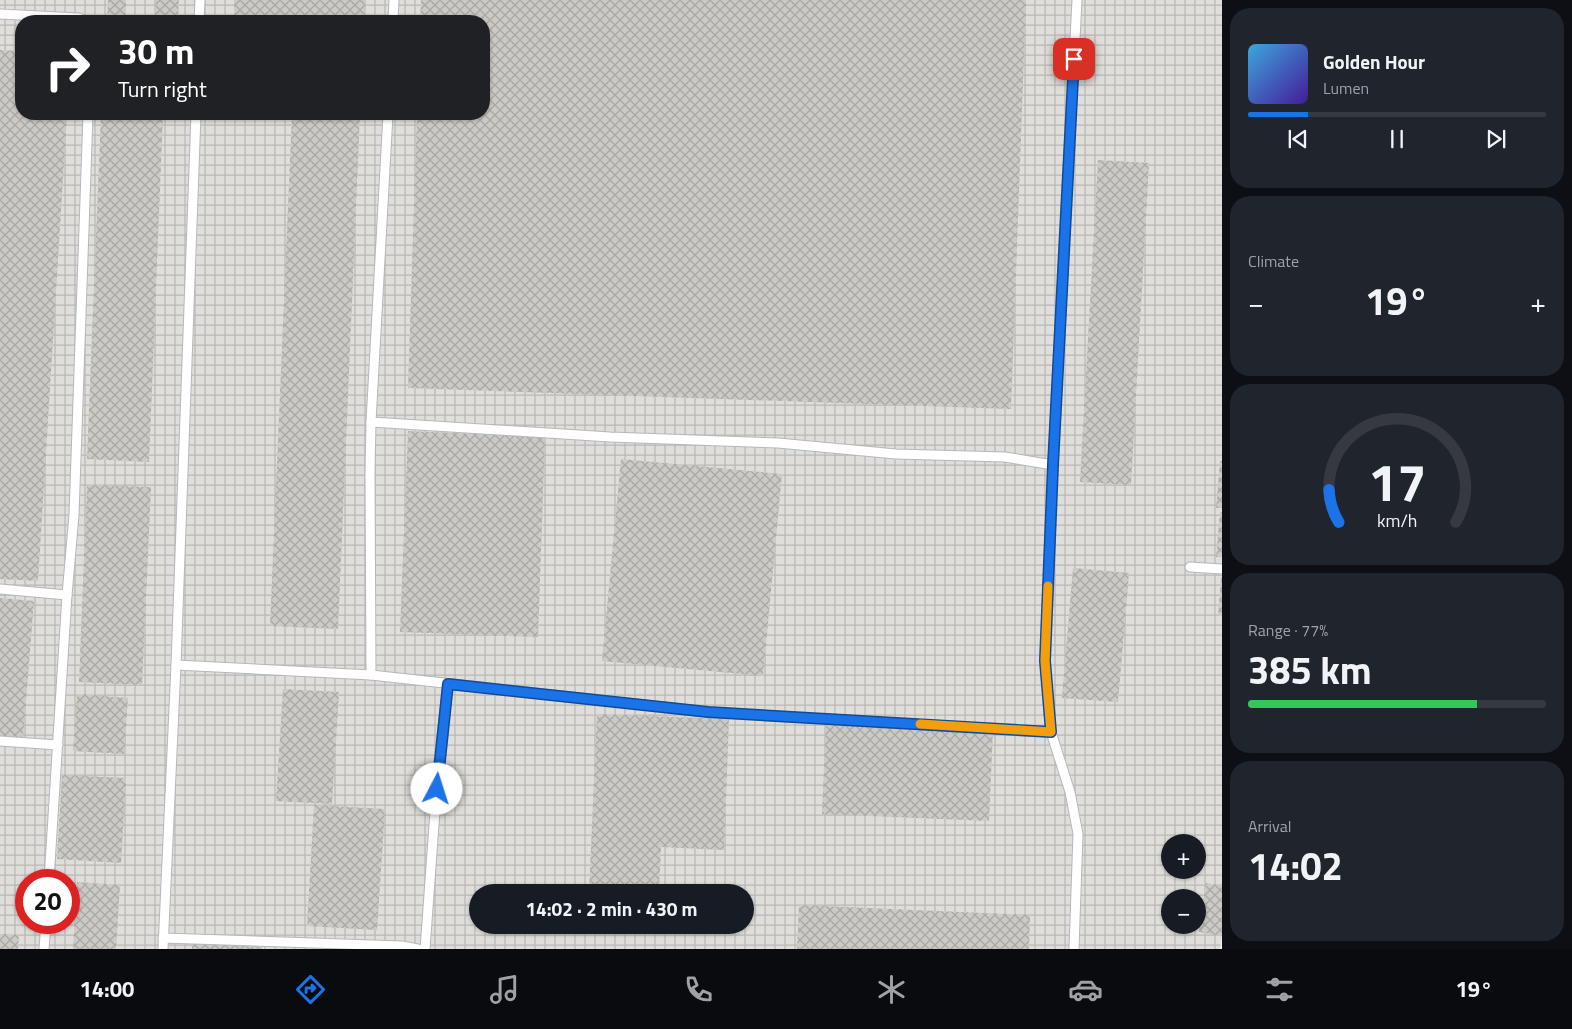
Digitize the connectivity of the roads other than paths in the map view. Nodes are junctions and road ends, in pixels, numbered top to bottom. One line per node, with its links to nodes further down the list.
1 (200, 0): 6 (lane)
2 (394, 0): 7 (lane)
3 (1076, 0): 12 (lane)
4 (0, 14): 5 (lane)
5 (20, 15)
6 (199, 15)
7 (393, 15)
8 (88, 120): 16 (lane)
9 (196, 120): 17 (lane)
10 (388, 120): 11 (lane)
11 (371, 422): 12 (lane); 18 (lane)
12 (1053, 465): 20 (lane)
13 (1190, 567): 14 (lane)
14 (1222, 569)
15 (0, 589): 16 (lane)
16 (67, 595): 22 (lane)
17 (176, 665): 18 (lane); 25 (lane)
18 (372, 676): 19 (lane)
19 (448, 684): 20 (lane); 29 (lane)
20 (1051, 732): 30 (lane)
21 (0, 741): 22 (lane)
22 (58, 745): 23 (lane)
23 (50, 869)
24 (45, 934): 26 (lane)
25 (163, 938): 27 (lane); 28 (lane)
26 (44, 949)
27 (162, 949)
28 (418, 949)
29 (425, 949)
30 (1074, 949)

